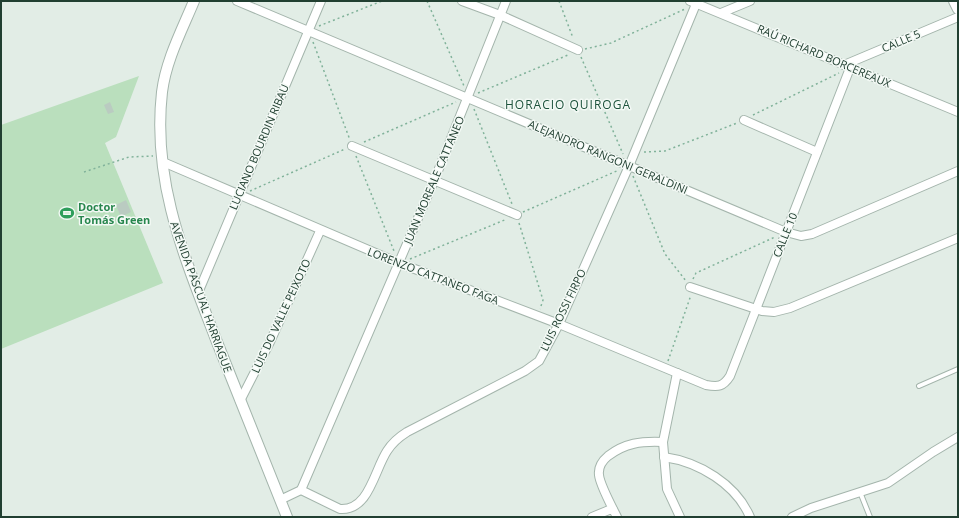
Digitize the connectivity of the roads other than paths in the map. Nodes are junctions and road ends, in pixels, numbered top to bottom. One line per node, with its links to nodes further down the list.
1 (194, 1): 21 (street, AVENIDA PASCUAL HARRIAGUE)
2 (237, 1): 13 (street, ALEJANDRO RANGONI GERALDINI)
3 (321, 1): 13 (street, LUCIANO BOURDIN RIBAU)
4 (462, 1): 11 (street)
5 (506, 1): 11 (street, JUAN MOREALE CATTANEO)
6 (750, 1): 10 (street)
7 (954, 1): 9 (street)
8 (693, 2): 10 (street, RAÚ RICHARD BORCEREAUX); 22 (street, LUIS ROSSI FIRPO)
9 (958, 10)
10 (721, 13): 15 (street, RAÚ RICHARD BORCEREAUX)
11 (500, 15): 14 (street); 16 (street, JUAN MOREALE CATTANEO)
12 (958, 17): 15 (street, CALLE 5)
13 (308, 30): 16 (street, ALEJANDRO RANGONI GERALDINI); 25 (street, LUCIANO BOURDIN RIBAU)
14 (578, 50)
15 (847, 67): 17 (street, RAÚ RICHARD BORCEREAUX); 20 (street, CALLE 10)
16 (469, 97): 22 (street, ALEJANDRO RANGONI GERALDINI); 24 (street, JUAN MOREALE CATTANEO)
17 (958, 112)
18 (744, 120): 20 (street)
19 (352, 146): 24 (street)
20 (817, 152): 28 (street, CALLE 10)
21 (163, 160): 25 (street, LORENZO CATTANEO FAGA); 32 (street, AVENIDA PASCUAL HARRIAGUE)
22 (629, 166): 28 (street, ALEJANDRO RANGONI GERALDINI); 34 (street, LUIS ROSSI FIRPO)
23 (958, 171): 28 (street, ALEJANDRO RANGONI GERALDINI)
24 (434, 181): 26 (street); 30 (street, JUAN MOREALE CATTANEO)
25 (239, 195): 27 (street, LORENZO CATTANEO FAGA); 32 (street, LUCIANO BOURDIN RIBAU)
26 (516, 216)
27 (320, 231): 30 (street, LORENZO CATTANEO FAGA); 39 (street, LUIS DO VALLE PEIXOTO)
28 (786, 232): 33 (street, CALLE 10)
29 (958, 238): 33 (street)
30 (399, 263): 34 (street, LORENZO CATTANEO FAGA); 43 (street, JUAN MOREALE CATTANEO)
31 (690, 286): 33 (street)
32 (198, 293): 39 (street, AVENIDA PASCUAL HARRIAGUE)
33 (754, 309): 37 (street, CALLE 10)
34 (559, 324): 36 (street, LORENZO CATTANEO FAGA); 43 (street, LUIS ROSSI FIRPO)
35 (958, 368): 38 (lane)
36 (677, 373): 37 (street, LORENZO CATTANEO FAGA); 41 (street)
37 (706, 385)
38 (919, 386)
39 (240, 402): 45 (street, AVENIDA PASCUAL HARRIAGUE)
40 (958, 437): 44 (street)
41 (662, 442): 42 (street); 46 (street)
42 (664, 457): 49 (street); 50 (street)
43 (301, 490): 45 (street)
44 (860, 492): 51 (street); 52 (lane)
45 (280, 500): 47 (street, AVENIDA PASCUAL HARRIAGUE)
46 (615, 514): 48 (street)
47 (287, 517)
48 (592, 517)
49 (680, 517)
50 (750, 517)
51 (792, 517)
52 (870, 517)

